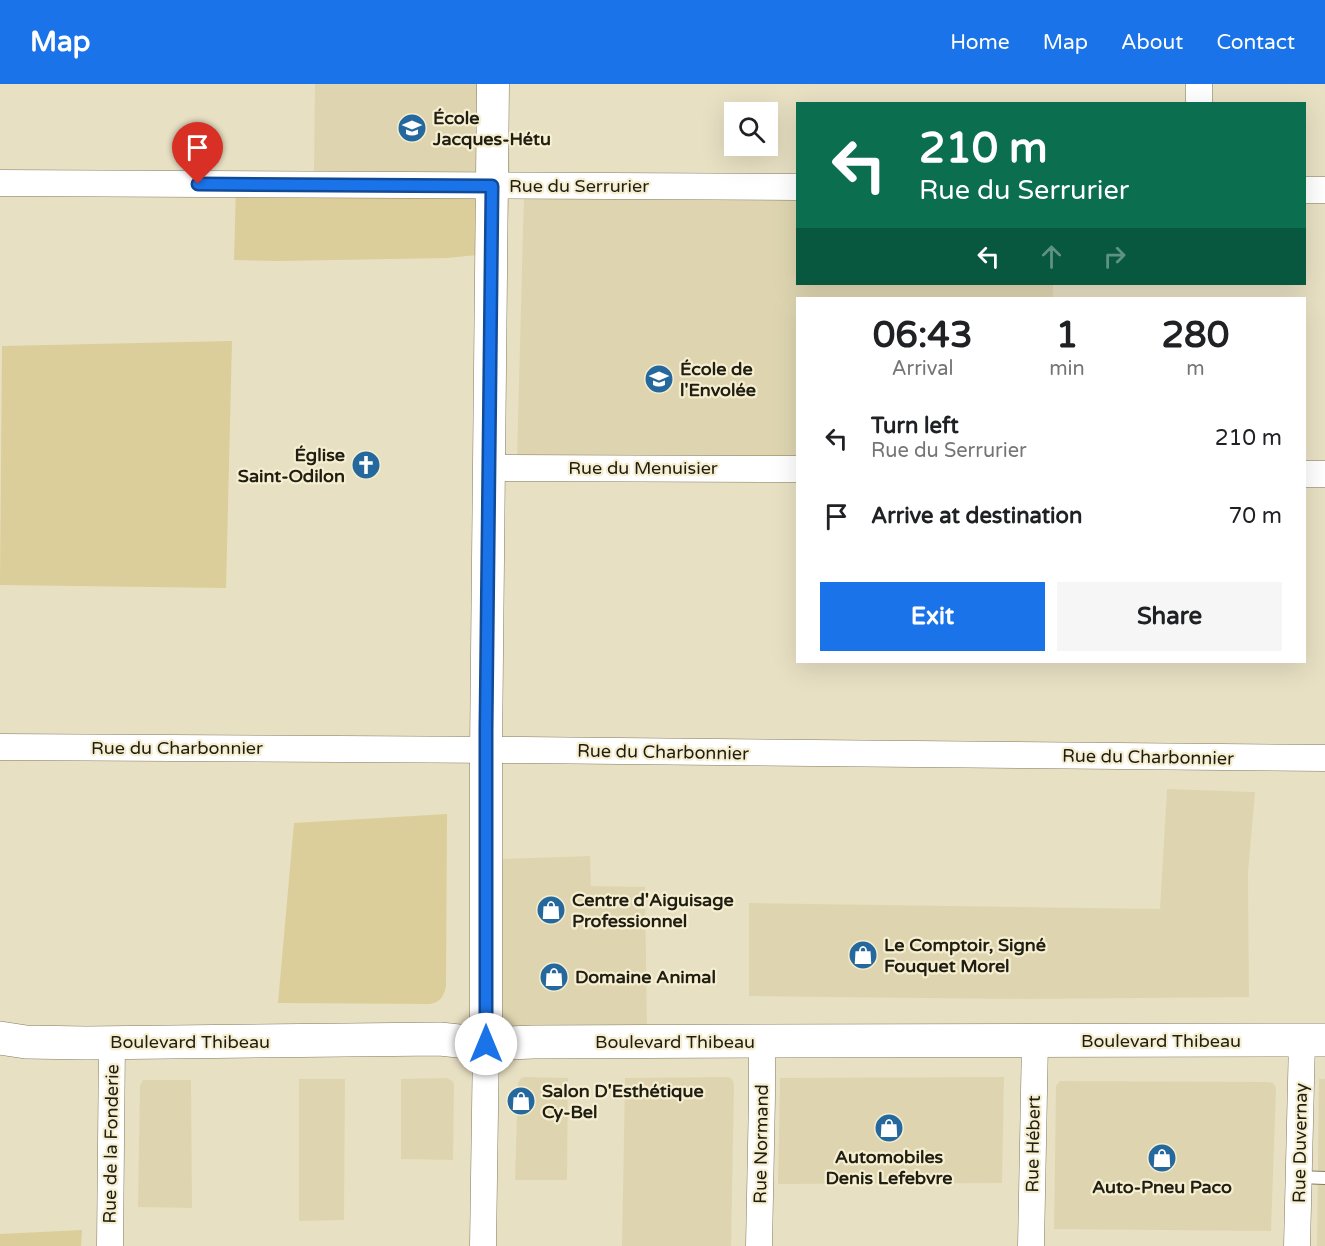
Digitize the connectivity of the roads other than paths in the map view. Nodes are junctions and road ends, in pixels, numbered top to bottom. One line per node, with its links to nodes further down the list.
1 (493, 84): 5 (street)
2 (1199, 84): 3 (street)
3 (1199, 102)
4 (0, 183): 5 (street, Rue du Serrurier)
5 (492, 186): 6 (street, Rue du Serrurier); 9 (street)
6 (796, 187)
7 (1306, 190): 8 (street)
8 (1325, 190)
9 (489, 468): 10 (street, Rue du Menuisier); 14 (street)
10 (796, 470)
11 (1306, 474): 12 (street)
12 (1325, 474)
13 (0, 747): 14 (street, Rue du Charbonnier)
14 (486, 750): 15 (street, Rue du Charbonnier); 21 (street)
15 (1325, 758)
16 (1314, 1040): 18 (main road, Boulevard Thibeau); 22 (street, Rue Duvernay)
17 (762, 1041): 18 (main road, Boulevard Thibeau); 21 (main road, Boulevard Thibeau); 26 (street, Rue Normand)
18 (1035, 1041): 27 (street, Rue Hébert)
19 (9, 1042): 20 (main road, Boulevard Thibeau)
20 (112, 1042): 21 (main road, Boulevard Thibeau); 24 (street, Rue de la Fonderie)
21 (486, 1044): 25 (street)
22 (1299, 1177): 23 (lane); 28 (street, Rue Duvernay)
23 (1325, 1178)
24 (110, 1246)
25 (483, 1246)
26 (759, 1246)
27 (1031, 1246)
28 (1297, 1246)

